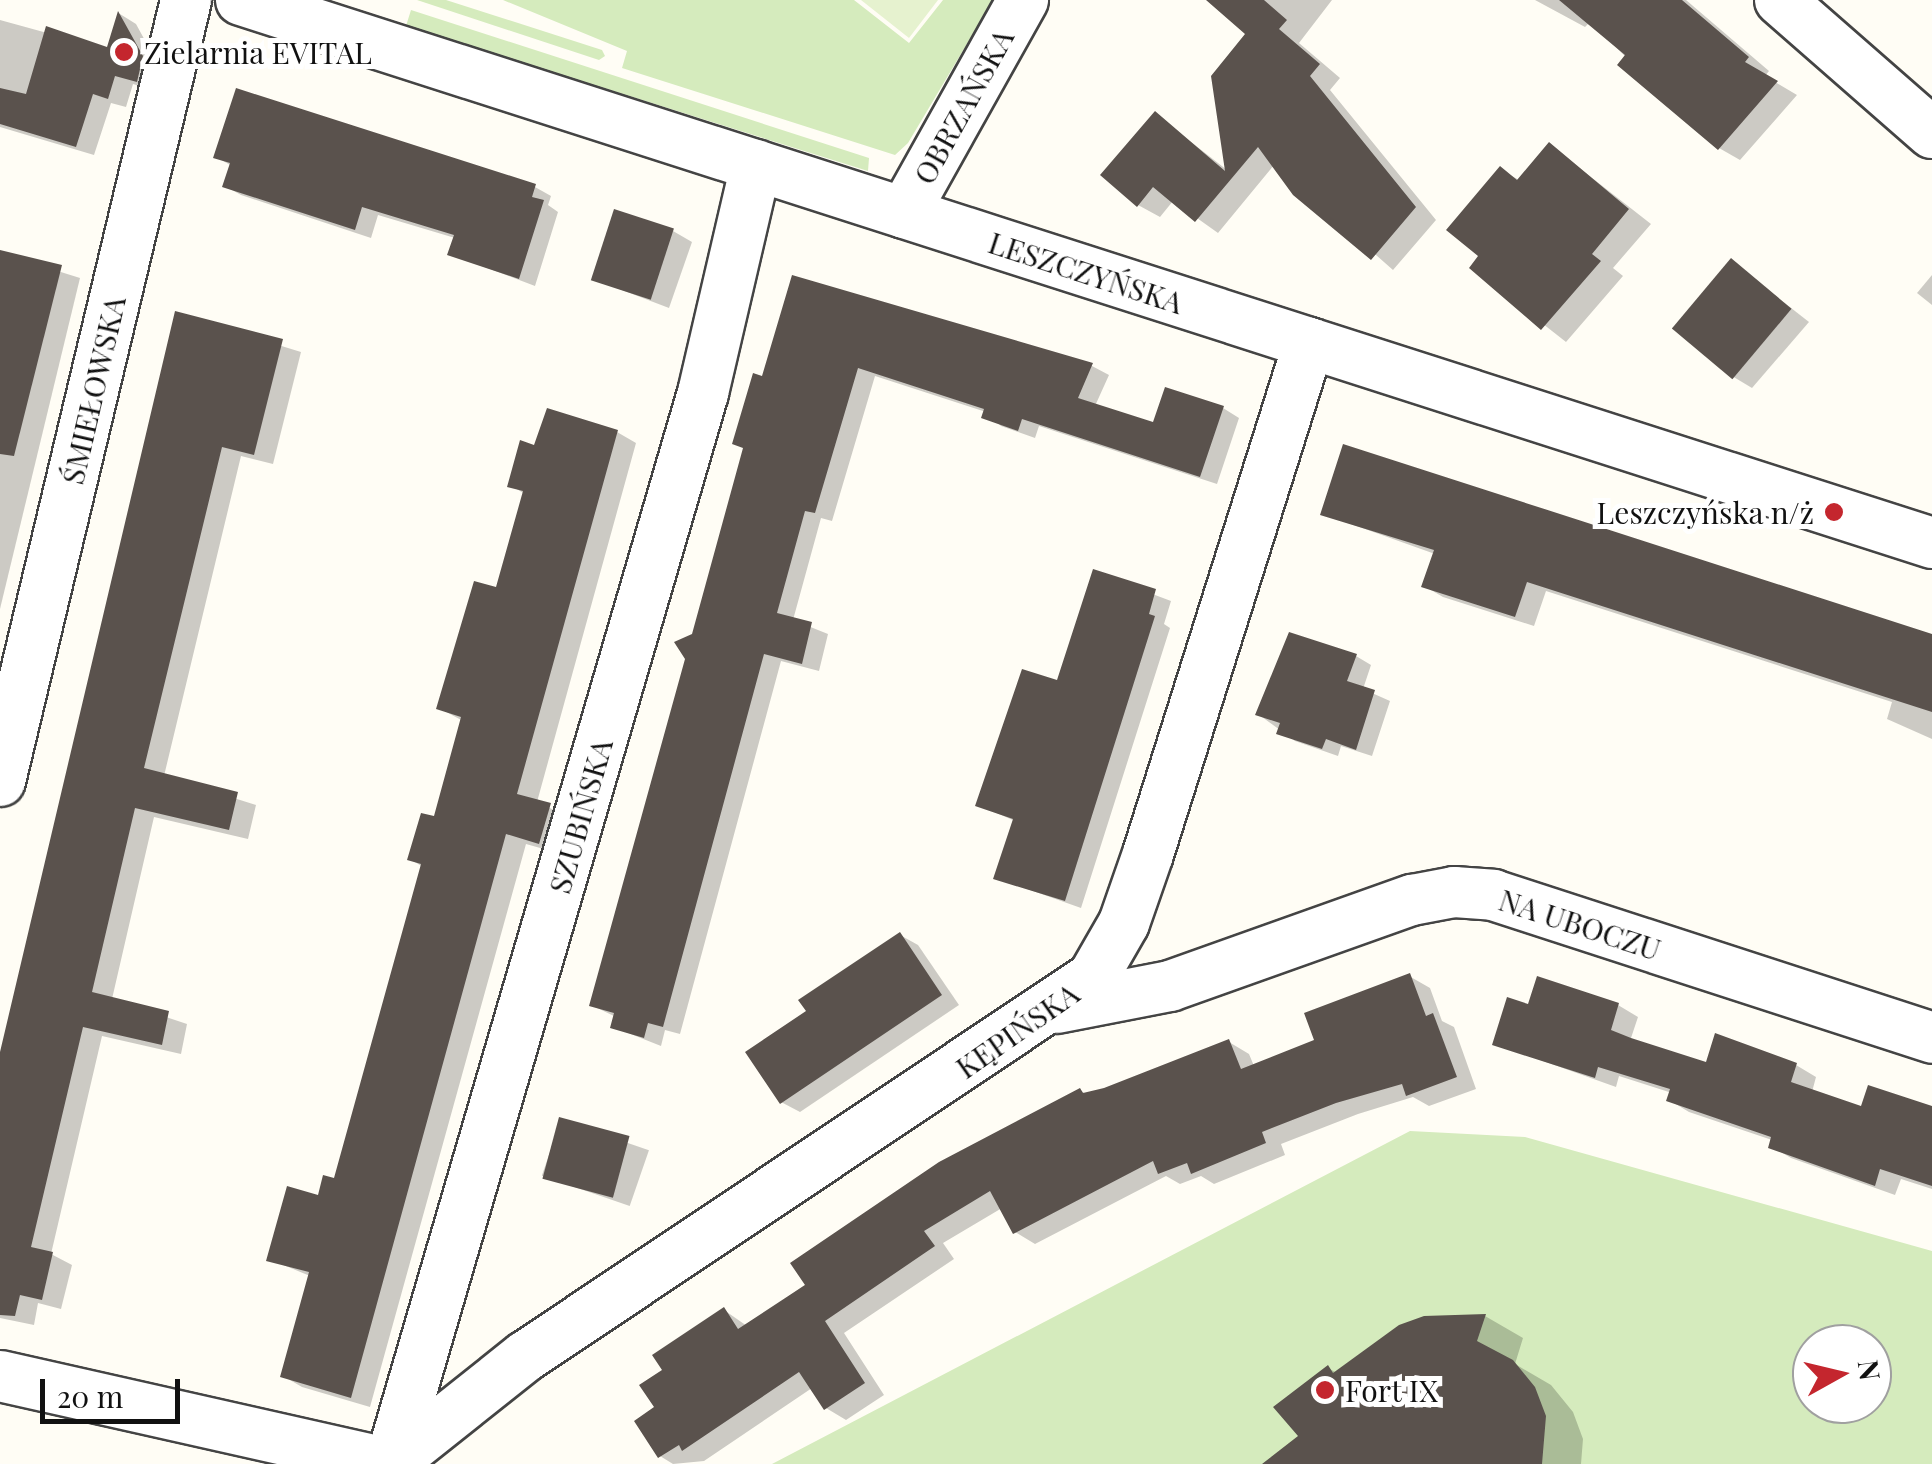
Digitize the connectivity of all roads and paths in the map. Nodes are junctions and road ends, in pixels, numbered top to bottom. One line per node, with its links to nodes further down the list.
1 (186, 0): 10 (street, ŚMIEŁOWSKA)
2 (241, 0): 6 (street, LESZCZYŃSKA)
3 (1023, 0): 7 (street, OBRZAŃSKA)
4 (1780, 0): 5 (street)
5 (1932, 133)
6 (756, 165): 7 (street, LESZCZYŃSKA); 14 (street, SZUBIŃSKA)
7 (904, 213): 8 (street, LESZCZYŃSKA)
8 (1309, 343): 9 (street, LESZCZYŃSKA); 11 (street, KĘPIŃSKA)
9 (1932, 543)
10 (0, 781)
11 (1052, 1008): 12 (street, NA UBOCZU); 14 (street, KĘPIŃSKA)
12 (1932, 1038)
13 (0, 1376): 14 (street)
14 (390, 1464)

